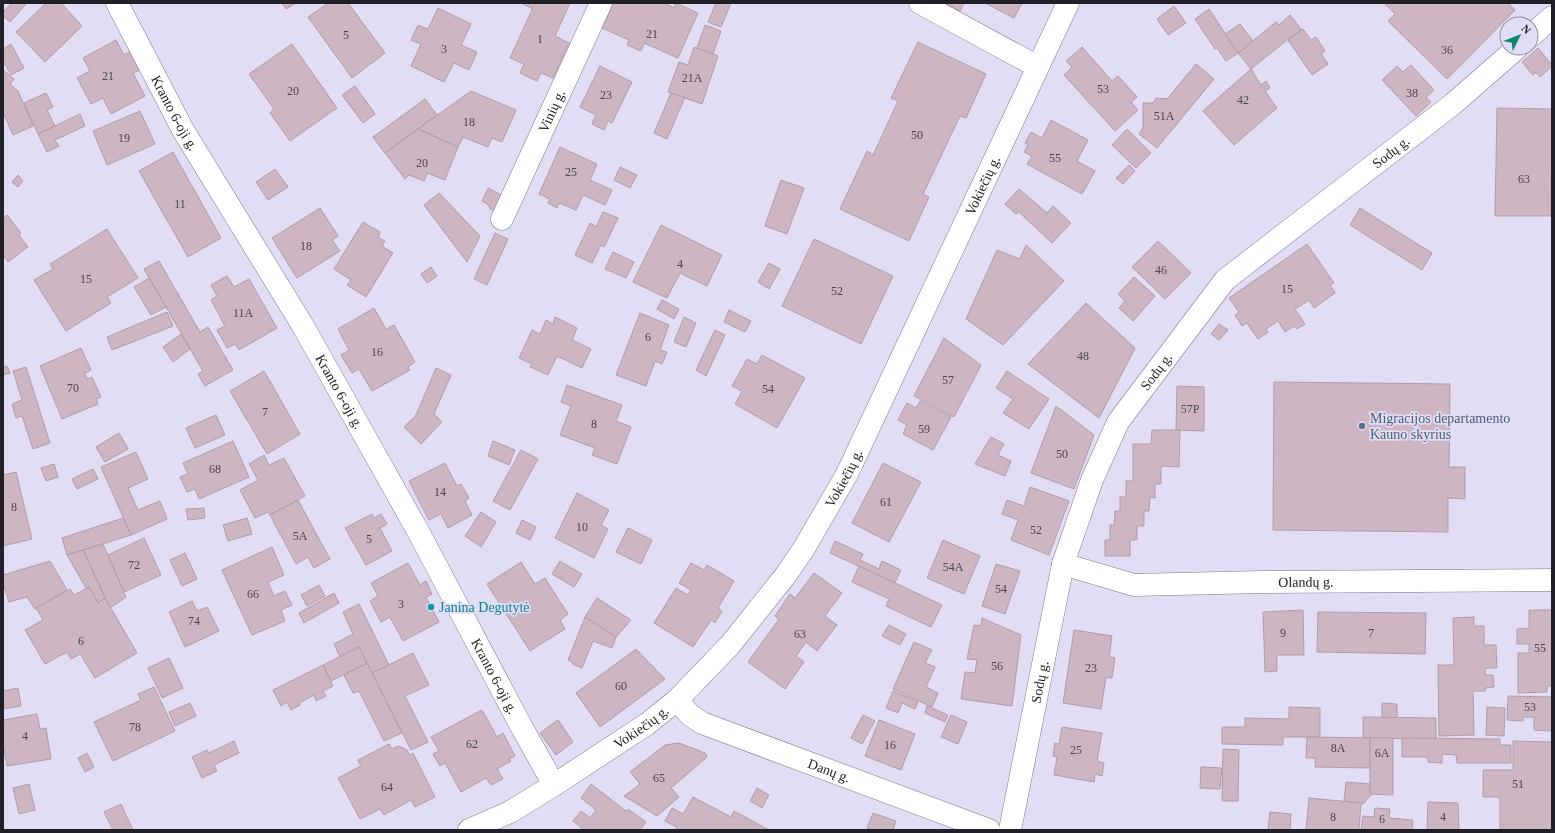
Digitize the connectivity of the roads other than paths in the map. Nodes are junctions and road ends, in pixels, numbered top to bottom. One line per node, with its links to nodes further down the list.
1 (116, 3): 13 (street, Kranto 6-oji g.)
2 (601, 3): 9 (street, Vinių g.)
3 (920, 3): 8 (street)
4 (1068, 3): 8 (street, Vokiečių g.)
5 (1552, 17): 6 (street)
6 (1539, 29)
7 (1508, 56): 10 (street, Sodų g.)
8 (1038, 67): 12 (street, Vokiečių g.)
9 (502, 219)
10 (1063, 564): 11 (street, Olandų g.); 16 (street, Sodų g.)
11 (1552, 580)
12 (677, 700): 13 (street, Vokiečių g.); 15 (street, Danų g.)
13 (554, 785): 14 (street, Vokiečių g.)
14 (469, 830)
15 (989, 830)
16 (1010, 830)

